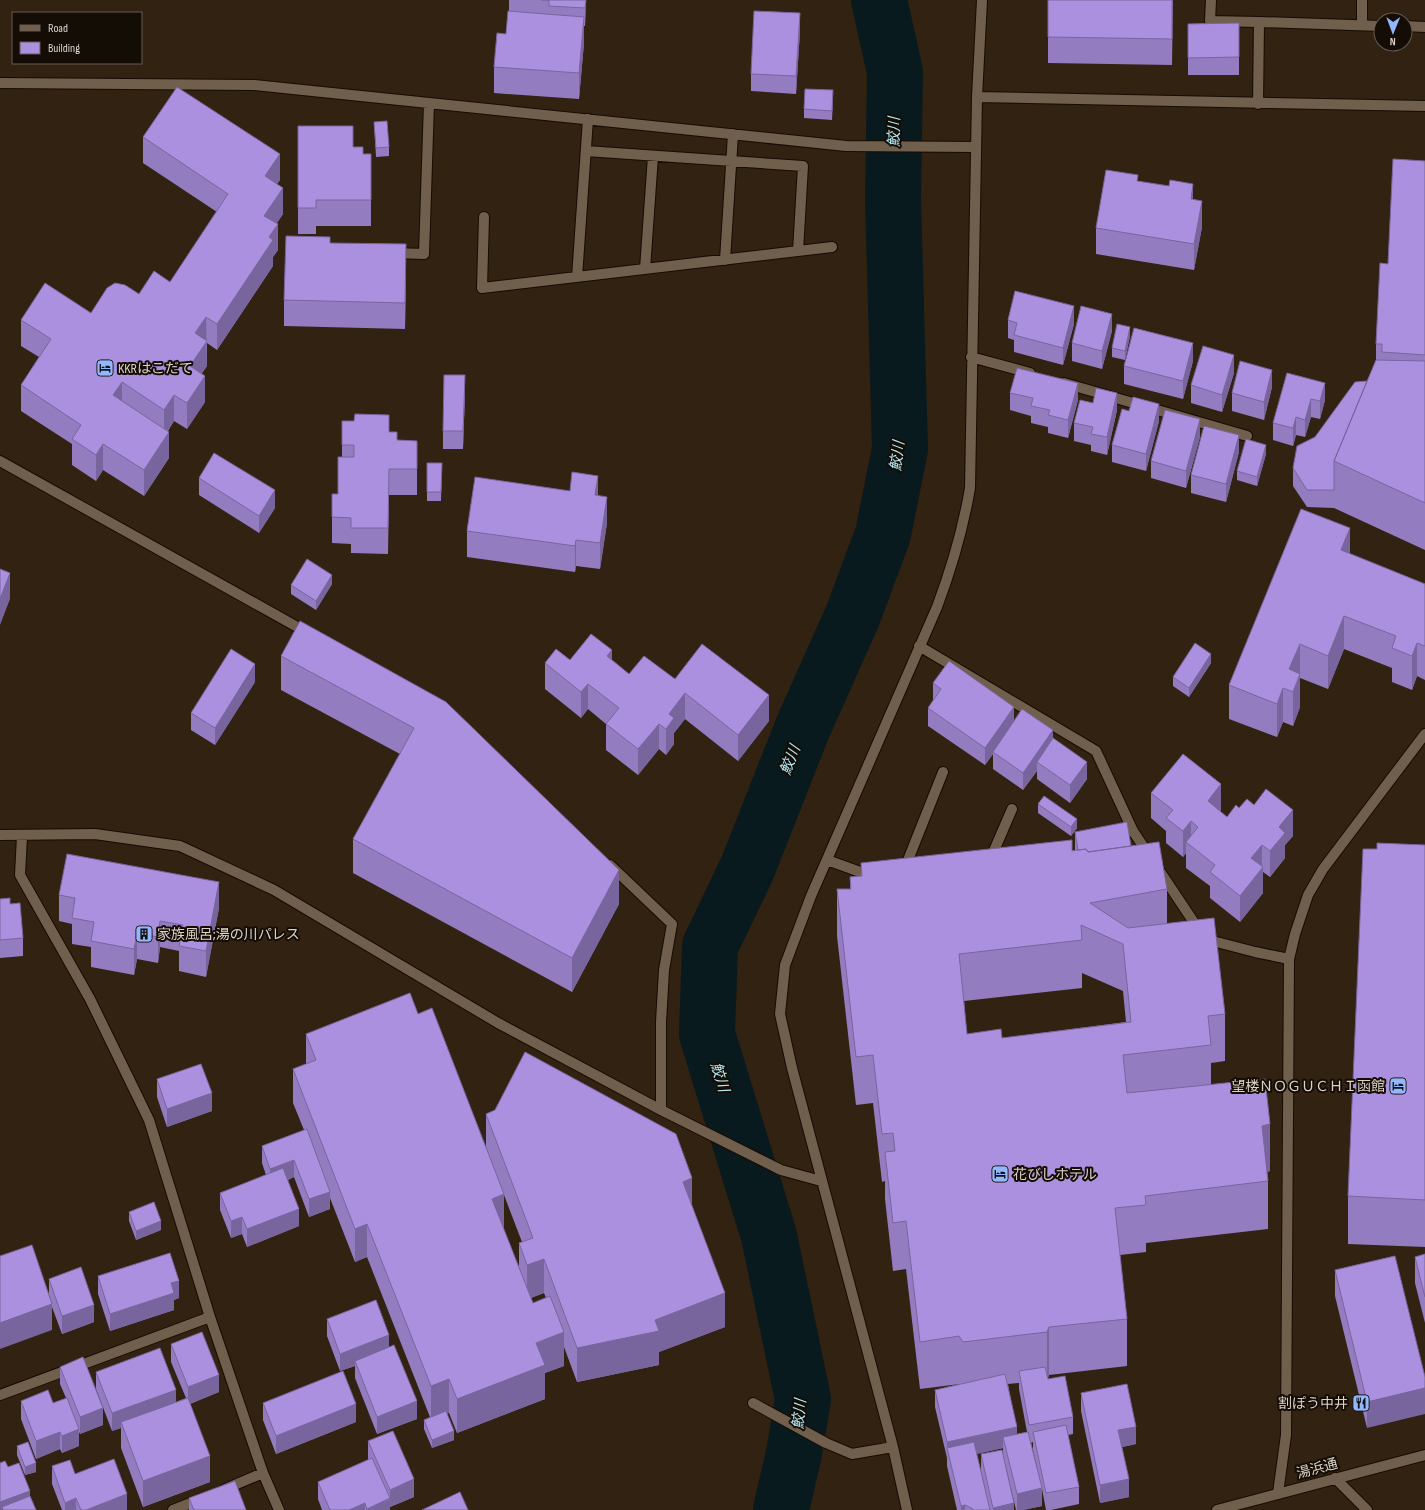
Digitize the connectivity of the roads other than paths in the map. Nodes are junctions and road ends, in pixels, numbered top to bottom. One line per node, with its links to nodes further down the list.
1 (982, 0): 10 (street)
2 (1211, 0): 4 (street)
3 (1362, 0): 5 (street)
4 (1259, 22): 5 (street); 12 (street)
5 (1362, 25): 6 (street)
6 (1373, 26)
7 (1413, 26): 8 (street)
8 (1425, 27)
9 (0, 83): 11 (street)
10 (976, 97): 12 (street); 16 (street)
11 (429, 103): 14 (street); 23 (street)
12 (1258, 104): 13 (street)
13 (1425, 106)
14 (588, 119): 15 (street); 17 (street)
15 (733, 134): 16 (street); 19 (street)
16 (976, 147): 27 (street)
17 (586, 151): 18 (street); 26 (street)
18 (653, 156): 19 (street); 25 (street)
19 (731, 161): 22 (street); 24 (street)
20 (484, 217): 26 (street)
21 (832, 247): 22 (street)
22 (798, 251): 24 (street)
23 (385, 252)
24 (725, 260): 25 (street)
25 (645, 269): 26 (street)
26 (577, 277)
27 (971, 357): 28 (street); 31 (street)
28 (1247, 436)
29 (0, 461): 30 (street)
30 (315, 636)
31 (919, 646): 38 (street); 42 (street)
32 (1425, 734): 42 (street)
33 (944, 772): 40 (street)
34 (1012, 809): 39 (street)
35 (0, 835): 36 (street)
36 (22, 836): 43 (street); 45 (street)
37 (604, 859): 43 (street)
38 (827, 860): 41 (street); 44 (street)
39 (1002, 864)
40 (902, 877)
41 (881, 880)
42 (1289, 959): 52 (street)
43 (661, 1110): 44 (street)
44 (822, 1181): 48 (street)
45 (210, 1316): 46 (street); 50 (street)
46 (0, 1395)
47 (753, 1403): 48 (street)
48 (893, 1447): 55 (street)
49 (1425, 1455): 51 (street, 湯浜通)
50 (263, 1473): 53 (street); 54 (street)
51 (1335, 1478): 52 (street, 湯浜通); 57 (street)
52 (1278, 1493): 56 (street, 湯浜通)
53 (173, 1510)
54 (279, 1510)
55 (907, 1510)
56 (1217, 1510)
57 (1367, 1510)

